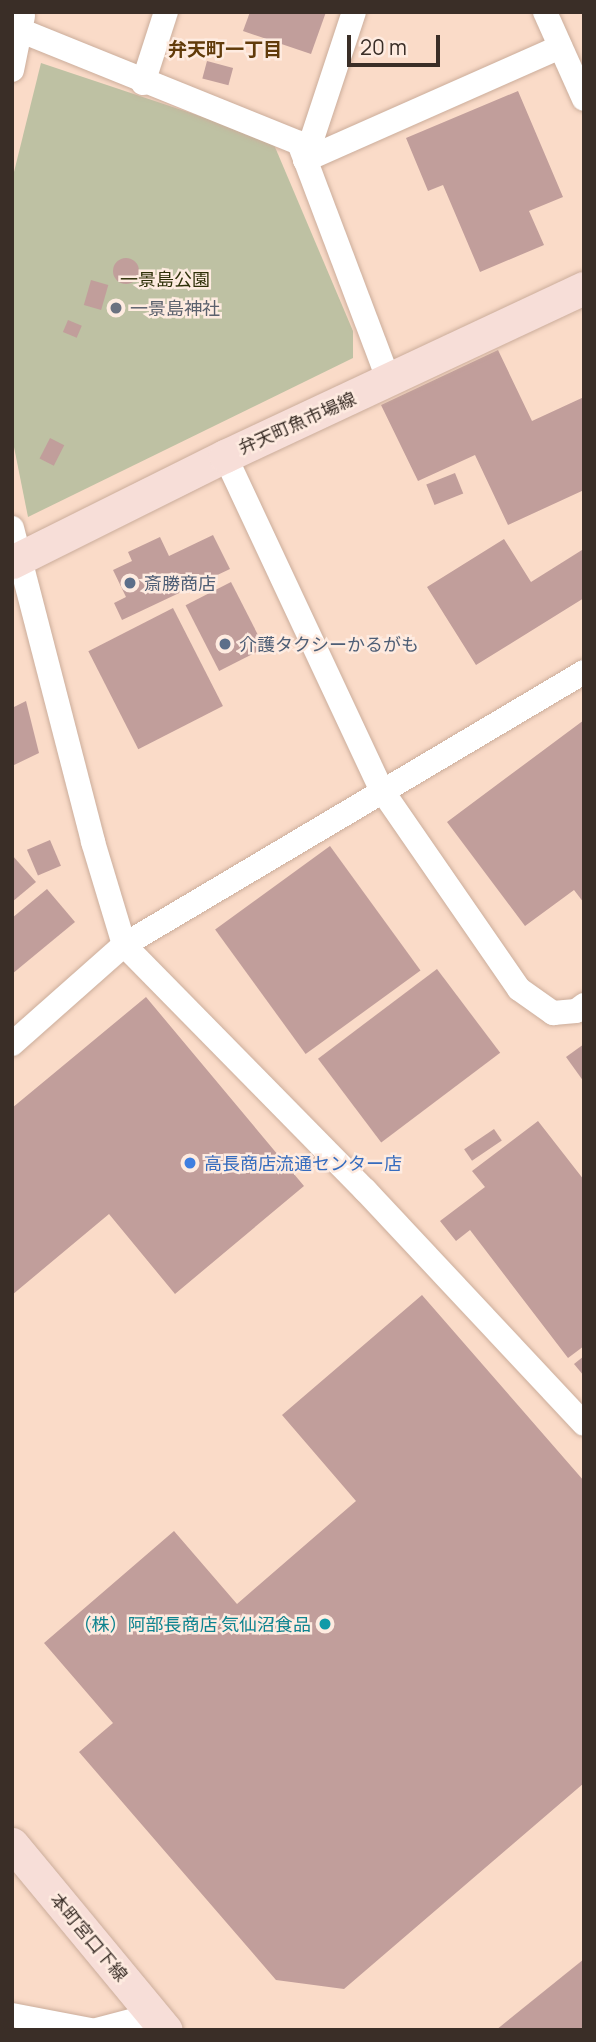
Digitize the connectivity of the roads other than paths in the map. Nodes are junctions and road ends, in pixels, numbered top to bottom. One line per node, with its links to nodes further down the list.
1 (166, 12): 7 (street)
2 (354, 12): 9 (street)
3 (545, 12): 5 (street)
4 (19, 23): 6 (street); 7 (street)
5 (560, 47): 8 (street); 9 (street)
6 (12, 70)
7 (143, 83): 9 (street)
8 (584, 99)
9 (305, 160): 11 (street)
10 (584, 288): 11 (street, 弁天町魚市場線)
11 (389, 381): 12 (street, 弁天町魚市場線)
12 (225, 456): 13 (street, 弁天町魚市場線); 15 (street)
13 (15, 550): 16 (street)
14 (584, 672): 15 (street)
15 (380, 789): 16 (street); 17 (street)
16 (124, 944): 18 (street); 19 (street)
17 (584, 1005)
18 (12, 1044)
19 (584, 1424)
20 (12, 1844): 22 (street, 本町宮口下線)
21 (12, 2015): 23 (street)
22 (160, 2023): 24 (street)
23 (91, 2030)
24 (96, 2030)

